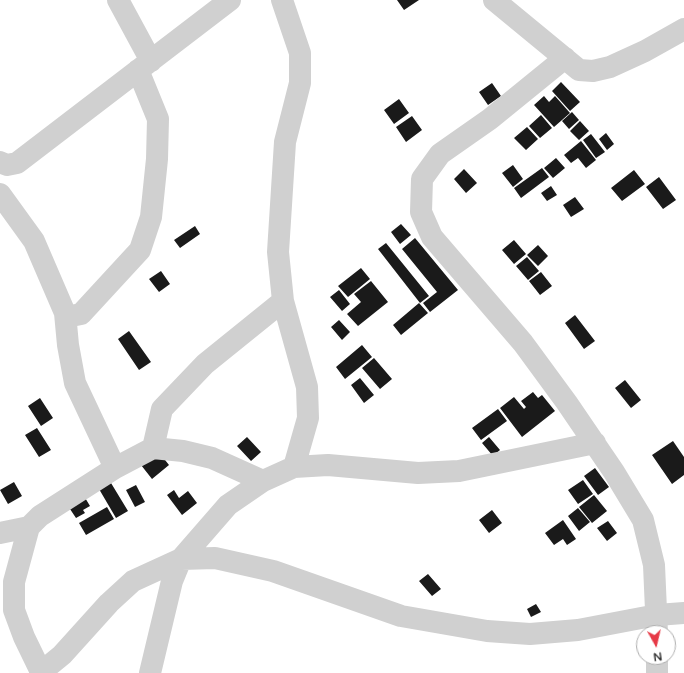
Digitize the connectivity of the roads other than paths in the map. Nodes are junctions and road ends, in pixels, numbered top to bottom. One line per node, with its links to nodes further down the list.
1 (118, 0): 7 (street)
2 (230, 0): 7 (street)
3 (282, 0): 10 (street)
4 (494, 0): 6 (street)
5 (684, 29): 6 (street)
6 (565, 58): 12 (street)
7 (145, 65): 8 (street); 11 (street)
8 (2, 169)
9 (0, 194): 11 (street)
10 (283, 301): 13 (street); 14 (street)
11 (65, 313): 15 (street)
12 (595, 443): 14 (street); 21 (street)
13 (153, 448): 15 (street); 16 (street)
14 (294, 467): 16 (street)
15 (115, 468): 17 (street)
16 (263, 481): 19 (street)
17 (29, 527): 18 (street); 22 (street)
18 (0, 533)
19 (181, 560): 21 (street); 22 (street); 23 (street)
20 (684, 613): 21 (street)
21 (657, 624)
22 (40, 672)
23 (150, 673)

